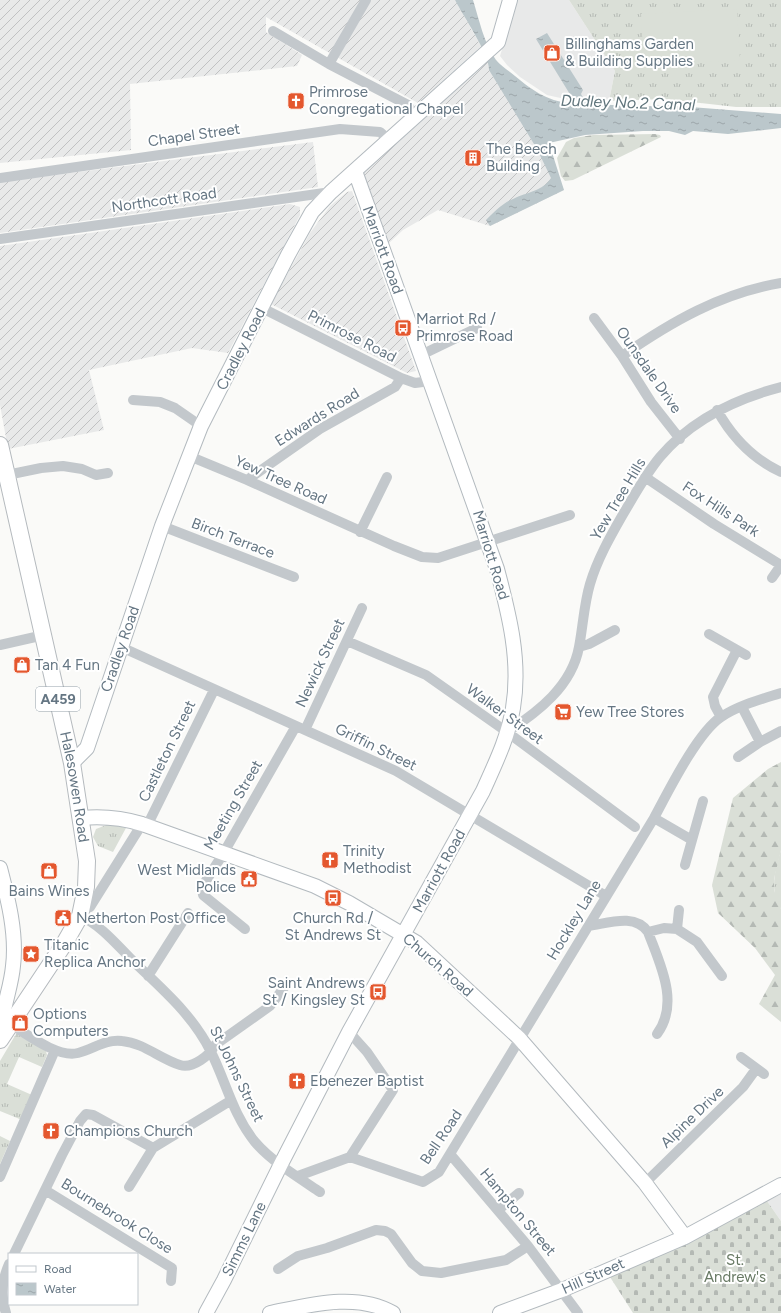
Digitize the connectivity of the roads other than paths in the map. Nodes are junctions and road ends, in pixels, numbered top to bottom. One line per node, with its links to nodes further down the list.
1 (366, 0): 4 (street)
2 (510, 0): 5 (street, Cradley Road)
3 (274, 31): 4 (street)
4 (329, 64): 5 (street)
5 (414, 116): 6 (street, Cradley Road)
6 (389, 140): 7 (street, Cradley Road); 8 (street, Chapel Street)
7 (355, 171): 9 (street, Cradley Road); 15 (street, Marriott Road)
8 (0, 178)
9 (331, 192): 10 (street, Northcott Road); 12 (street, Cradley Road)
10 (0, 238)
11 (781, 283): 16 (street)
12 (262, 308): 17 (street, Primrose Road); 22 (street, Cradley Road)
13 (594, 318): 16 (street, Ounsdale Drive)
14 (477, 328): 15 (street)
15 (421, 355): 18 (street, Marriott Road)
16 (622, 356): 23 (street, Ounsdale Drive)
17 (401, 378): 18 (street, Primrose Road); 31 (street, Edwards Road)
18 (430, 381): 35 (street, Marriott Road)
19 (781, 387): 21 (street, Yew Tree Hills)
20 (133, 400): 22 (street)
21 (717, 410): 23 (street, Yew Tree Hills); 26 (street)
22 (202, 426): 25 (street, Cradley Road)
23 (680, 439): 30 (street, Yew Tree Hills)
24 (0, 445): 28 (main road, Halesowen Road / A459)
25 (189, 456): 31 (street, Yew Tree Road); 33 (street, Cradley Road)
26 (781, 472)
27 (108, 473): 28 (street)
28 (7, 475): 42 (main road, Halesowen Road / A459)
29 (387, 477): 34 (street)
30 (645, 477): 36 (street, Fox Hills Park); 46 (street, Yew Tree Hills)
31 (247, 480): 34 (street, Yew Tree Road)
32 (570, 515): 35 (street, Yew Tree Road)
33 (162, 526): 37 (street, Birch Terrace); 45 (street, Cradley Road)
34 (360, 532): 35 (street, Yew Tree Road)
35 (488, 541): 54 (street, Marriott Road)
36 (781, 565): 38 (street, Fox Hills Park)
37 (294, 577)
38 (772, 578)
39 (362, 608): 43 (street, Newick Street)
40 (615, 630): 46 (street)
41 (709, 634): 50 (street)
42 (44, 635): 44 (street); 57 (main road, Halesowen Road / A459)
43 (347, 641): 52 (street, Newick Street); 54 (street, Walker Street)
44 (0, 645)
45 (121, 647): 47 (street, Griffin Street); 57 (street, Cradley Road)
46 (579, 647): 54 (street, Yew Tree Hills)
47 (214, 690): 51 (street, Griffin Street); 62 (street, Castleton Street)
48 (781, 692): 49 (street, Hockley Lane)
49 (742, 707): 50 (street, Hockley Lane); 55 (street)
50 (721, 717): 61 (street, Hockley Lane)
51 (296, 726): 52 (street, Griffin Street); 65 (street, Meeting Street)
52 (306, 730): 59 (street, Griffin Street)
53 (781, 731): 55 (street)
54 (507, 732): 59 (street, Marriott Road); 63 (street, Walker Street)
55 (760, 742): 56 (street)
56 (738, 758)
57 (72, 763): 60 (main road, Halesowen Road / A459)
58 (703, 801): 64 (street)
59 (469, 815): 68 (street, Griffin Street); 76 (street, Marriott Road)
60 (82, 818): 62 (street, Church Road); 70 (main road, Halesowen Road / A459)
61 (654, 818): 64 (street); 68 (street, Hockley Lane)
62 (145, 825): 65 (street, Church Road); 70 (street, Castleton Street)
63 (635, 827)
64 (692, 840): 66 (street)
65 (223, 854): 73 (street, Meeting Street); 76 (street, Church Road)
66 (684, 865)
67 (0, 868): 80 (street)
68 (606, 896): 72 (street, Hockley Lane)
69 (679, 910): 74 (street)
70 (81, 913): 77 (street, St Johns Street); 81 (main road, Halesowen Road / A459)
71 (188, 913): 77 (street)
72 (589, 926): 75 (street); 85 (street, Hockley Lane)
73 (245, 929)
74 (677, 929): 75 (street); 78 (street)
75 (648, 932): 84 (street)
76 (404, 935): 82 (street, Marriott Road); 85 (street, Church Road)
77 (148, 976): 87 (street, St Johns Street)
78 (722, 976)
79 (286, 985): 87 (street)
80 (9, 990): 81 (street); 83 (street)
81 (22, 1007): 83 (main road, Halesowen Road / A459)
82 (349, 1032): 92 (street); 93 (street, Simms Lane)
83 (4, 1033): 86 (street)
84 (657, 1034)
85 (519, 1038): 91 (street, Bell Road); 96 (street, Church Road)
86 (55, 1050): 87 (street); 95 (street)
87 (211, 1052): 89 (street, St Johns Street)
88 (741, 1058): 96 (street, Alpine Drive)
89 (230, 1101): 90 (street); 93 (street, St Johns Street)
90 (153, 1148): 98 (street); 99 (street)
91 (450, 1154): 92 (street, Bell Road); 102 (street, Hampton Street)
92 (350, 1157): 94 (street)
93 (281, 1164): 94 (street, St Johns Street); 111 (street, Simms Lane)
94 (298, 1176): 100 (street, St Johns Street)
95 (0, 1177)
96 (645, 1183): 103 (street, Church Road)
97 (781, 1185): 103 (street, Hill Street)
98 (129, 1187)
99 (45, 1190): 105 (street); 108 (street, Bournebrook Close)
100 (320, 1192)
101 (519, 1193): 102 (street)
102 (498, 1210): 104 (street, Hampton Street)
103 (685, 1237): 109 (street, Hill Street)
104 (528, 1246): 107 (street); 109 (street, Hampton Street)
105 (14, 1253)
106 (8, 1266): 110 (street)
107 (278, 1269)
108 (171, 1281)
109 (562, 1290): 114 (street, Hill Street); 115 (street, Hampton Street)
110 (4, 1310)
111 (207, 1313)
112 (270, 1313): 113 (street)
113 (393, 1313)
114 (500, 1313)
115 (578, 1313)

